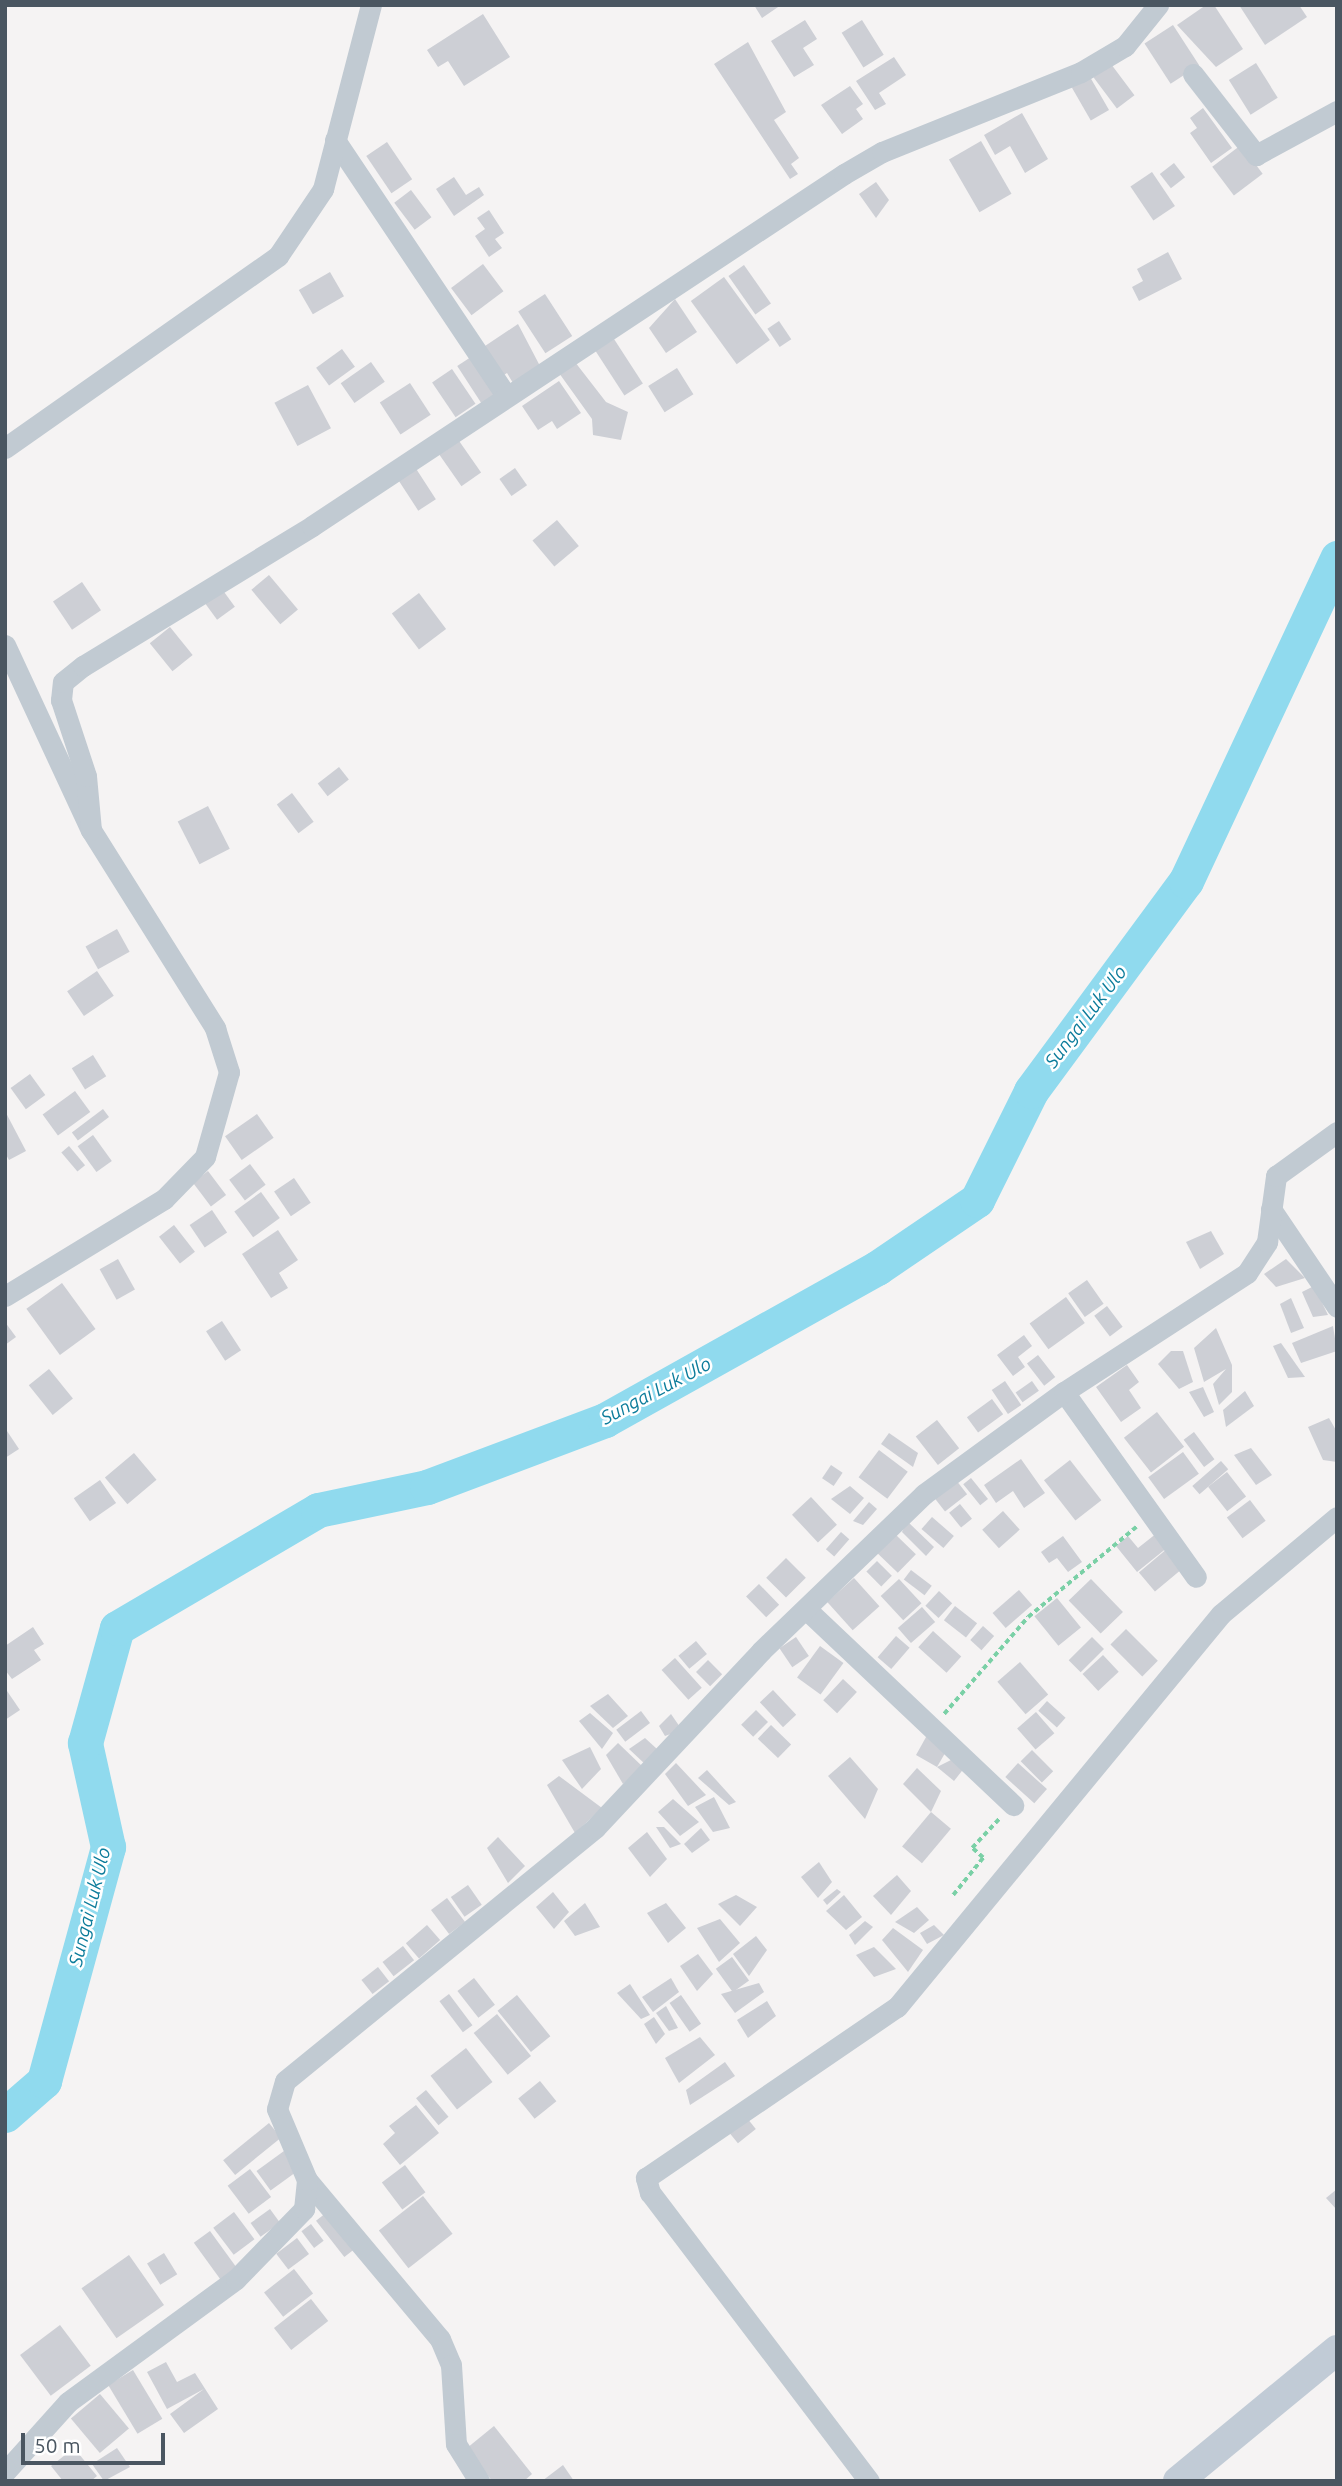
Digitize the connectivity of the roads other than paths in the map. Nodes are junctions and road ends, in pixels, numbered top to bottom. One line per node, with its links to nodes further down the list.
1 (371, 5): 5 (street)
2 (1158, 5): 6 (street)
3 (1193, 74): 4 (street)
4 (1337, 111)
5 (335, 140): 6 (street); 7 (street)
6 (506, 395): 9 (street)
7 (5, 448)
8 (5, 645): 9 (street)
9 (91, 830): 12 (street)
10 (1337, 1132): 11 (street)
11 (1271, 1209): 13 (street); 14 (street)
12 (5, 1296)
13 (1337, 1307)
14 (1064, 1392): 16 (street); 17 (street)
15 (1337, 1517): 23 (street)
16 (1196, 1577)
17 (807, 1611): 18 (street); 19 (street)
18 (1013, 1805)
19 (307, 2180): 21 (street); 22 (street)
20 (1337, 2350): 24 (main road)
21 (11, 2474)
22 (479, 2481)
23 (869, 2481)
24 (1178, 2481)

